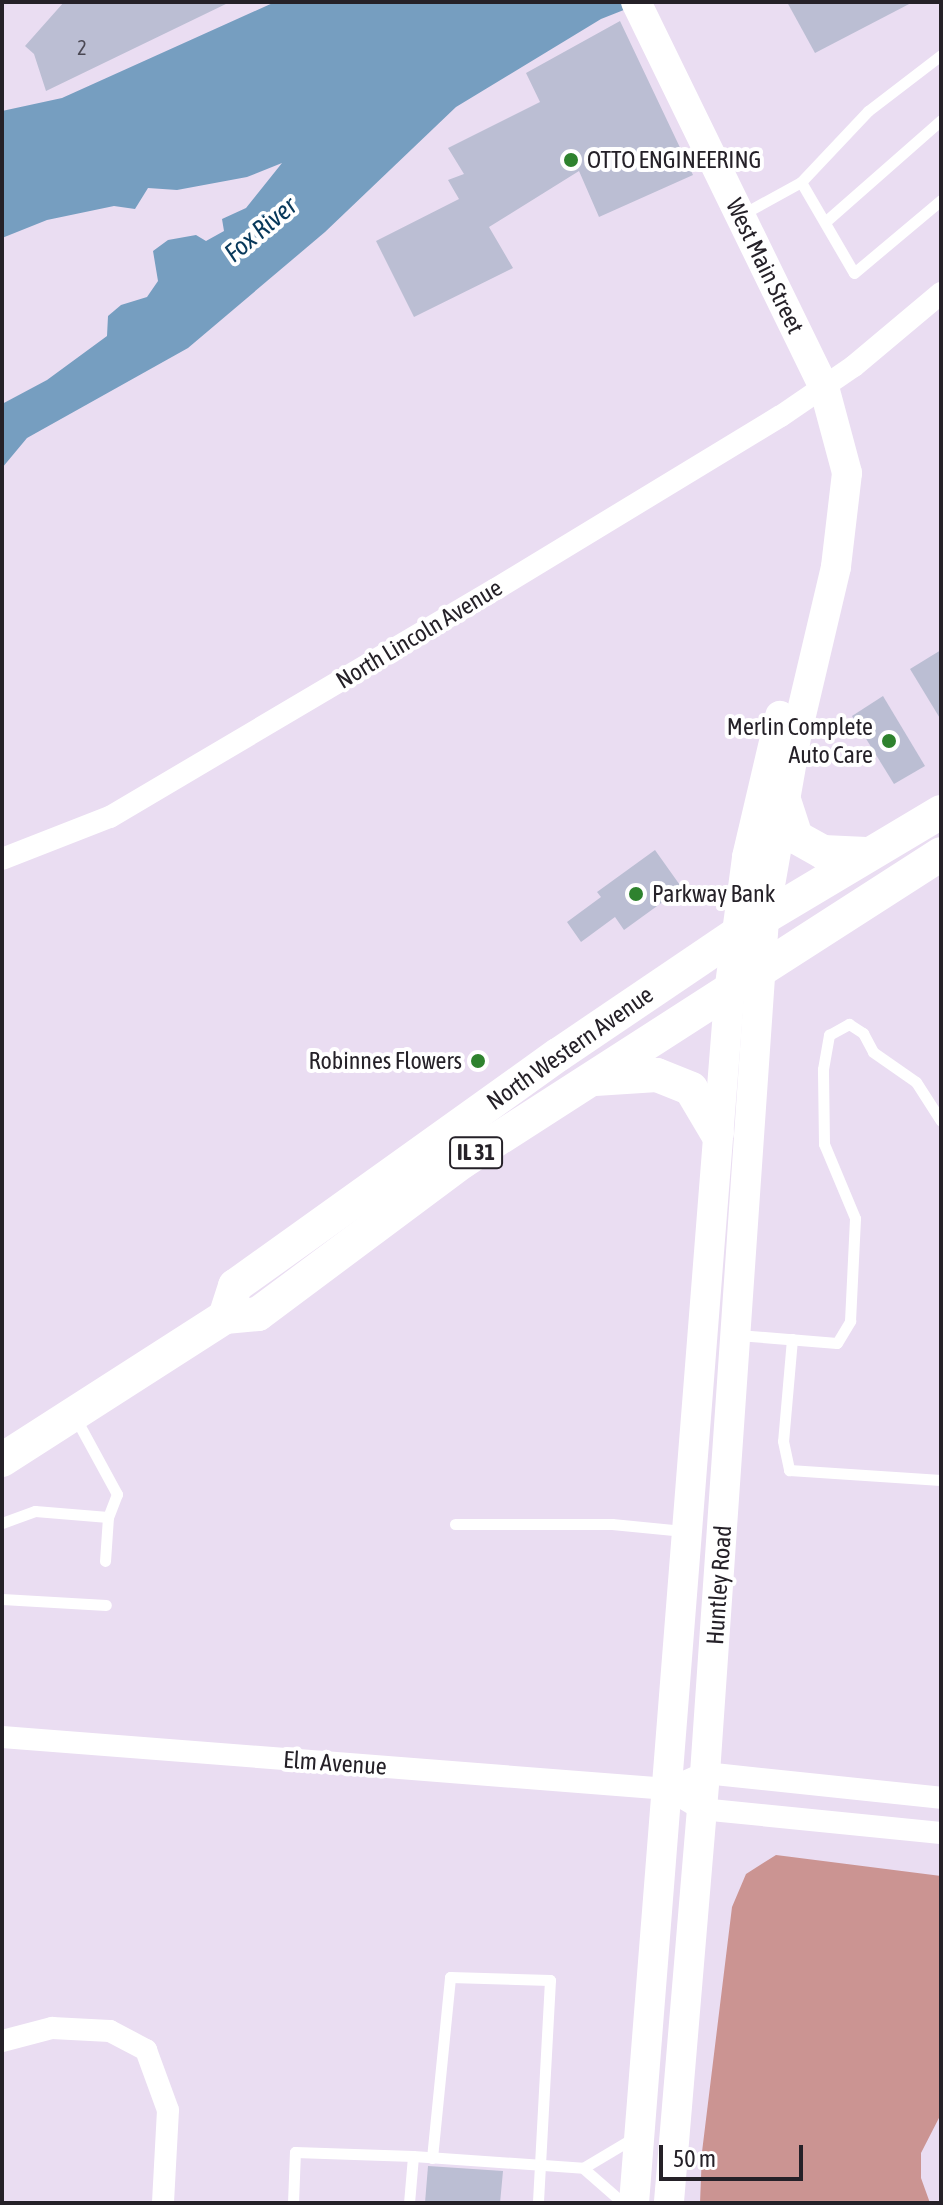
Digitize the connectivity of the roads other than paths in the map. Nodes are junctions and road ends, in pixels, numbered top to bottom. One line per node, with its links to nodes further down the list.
1 (640, 10): 6 (street, West Main Street)
2 (941, 55): 4 (lane)
3 (941, 120): 7 (lane)
4 (801, 182): 6 (lane); 7 (lane)
5 (941, 200): 7 (lane)
6 (740, 215): 9 (street, West Main Street)
7 (825, 222)
8 (941, 293): 9 (street, North Lincoln Avenue)
9 (824, 387): 10 (street, West Main Street); 15 (street, North Lincoln Avenue)
10 (836, 541): 11 (street, West Main Street); 16 (street, West Main Street)
11 (784, 800): 13 (main road); 16 (street, West Main Street)
12 (941, 812): 13 (main road, North Western Avenue)
13 (866, 854): 16 (main road, North Western Avenue)
14 (941, 854): 17 (main road, IL 31)
15 (2, 859)
16 (751, 926): 17 (street, West Main Street); 18 (street, West Main Street); 22 (main road, North Western Avenue)
17 (760, 966): 18 (main road, IL 31); 23 (street, Huntley Road)
18 (730, 985): 19 (main road, North Western Avenue / IL 31); 21 (street, Huntley Road)
19 (594, 1079): 21 (main road); 22 (main road, North Western Avenue / IL 31)
20 (941, 1121): 24 (lane)
21 (717, 1133): 31 (street, Huntley Road)
22 (225, 1317): 25 (main road, North Western Avenue / IL 31)
23 (737, 1335): 24 (lane); 36 (street, Huntley Road)
24 (792, 1339): 27 (lane)
25 (75, 1417): 26 (main road, North Western Avenue / IL 31); 28 (lane)
26 (2, 1460)
27 (941, 1480)
28 (108, 1517): 29 (lane); 32 (lane)
29 (2, 1523)
30 (455, 1524): 31 (lane)
31 (689, 1531): 37 (street, Huntley Road)
32 (105, 1561)
33 (2, 1599): 34 (lane)
34 (106, 1605)
35 (2, 1737): 37 (street, Elm Avenue)
36 (705, 1773): 37 (street, Elm Avenue); 38 (street, Elm Avenue); 39 (street, Huntley Road)
37 (668, 1789): 39 (street, Elm Avenue); 42 (street, Huntley Road)
38 (941, 1798)
39 (701, 1809): 40 (street, Elm Avenue); 53 (street, Huntley Road)
40 (941, 1833)
41 (2, 2041): 47 (street)
42 (641, 2134): 46 (lane); 52 (street, Huntley Road)
43 (413, 2156): 44 (lane); 48 (lane); 49 (lane)
44 (432, 2158): 45 (lane); 45 (lane)
45 (542, 2167): 46 (lane); 50 (lane)
46 (583, 2168): 51 (lane)
47 (163, 2203)
48 (293, 2203)
49 (409, 2203)
50 (538, 2203)
51 (623, 2203)
52 (634, 2203)
53 (669, 2203)

